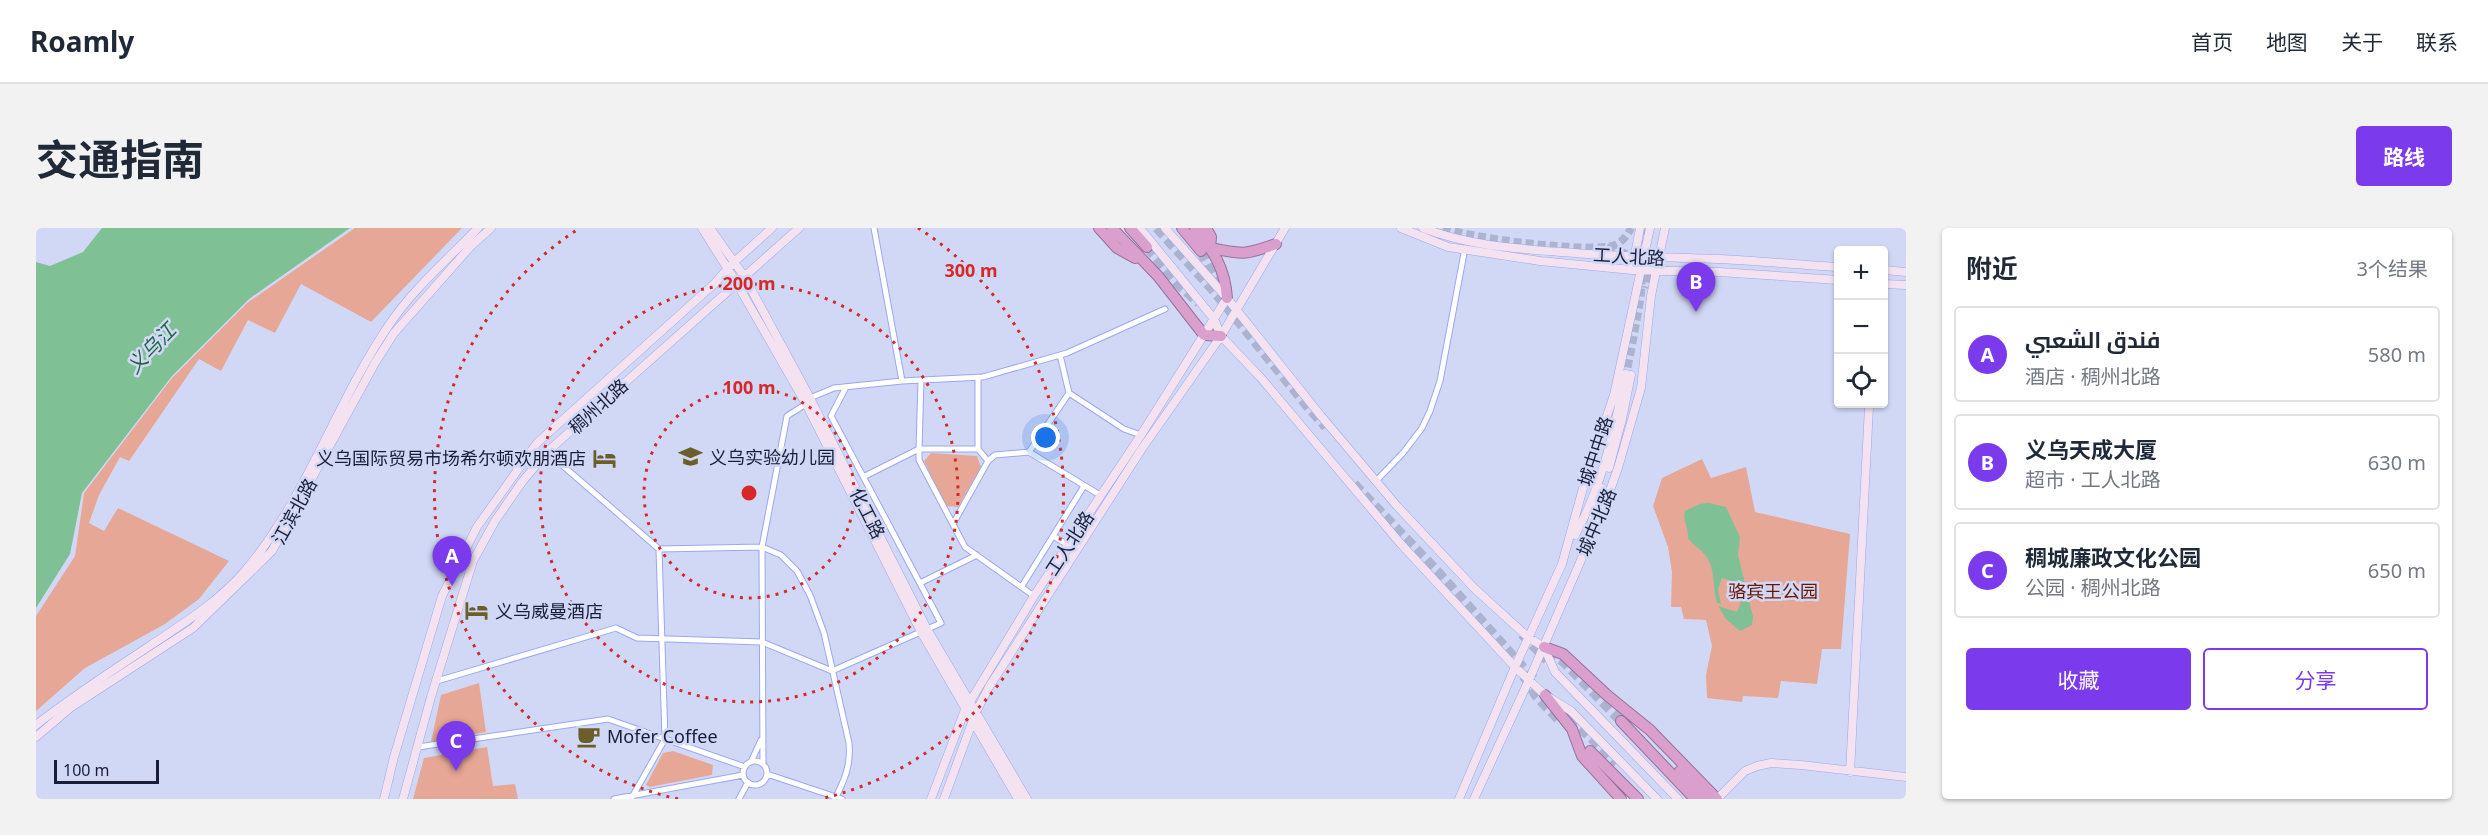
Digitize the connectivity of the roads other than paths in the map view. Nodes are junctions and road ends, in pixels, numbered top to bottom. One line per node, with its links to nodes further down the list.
1 (478, 228): 92 (main road, 江滨北路)
2 (492, 228): 93 (main road, 江滨北路)
3 (702, 228): 30 (main road, 化工路)
4 (710, 228): 30 (main road, 化工路)
5 (772, 228): 30 (main road, 稠州北路)
6 (799, 228): 37 (main road, 稠州北路)
7 (874, 228): 50 (street)
8 (1099, 228): 29 (highway)
9 (1112, 228): 29 (highway)
10 (1130, 228): 24 (highway)
11 (1140, 228): 45 (main road)
12 (1165, 228): 42 (main road)
13 (1182, 228): 25 (highway)
14 (1195, 228): 25 (highway)
15 (1206, 228): 25 (highway)
16 (1285, 228): 22 (main road, 工人北路)
17 (1401, 228): 23 (main road)
18 (1423, 228): 23 (main road, 工人北路)
19 (1640, 228): 26 (main road)
20 (1650, 228): 27 (main road, 城中中路)
21 (1665, 228): 28 (main road, 城中北路)
22 (1276, 244): 25 (highway); 44 (main road, 工人北路)
23 (1465, 245): 26 (main road, 工人北路); 33 (main road, 工人北路); 63 (street)
24 (1147, 247)
25 (1205, 250): 42 (highway)
26 (1634, 257): 27 (main road, 工人北路); 33 (main road)
27 (1644, 258): 28 (main road, 工人北路); 32 (main road, 城中中路)
28 (1659, 258): 31 (main road, 工人北路); 34 (main road, 城中北路)
29 (1144, 261): 46 (highway)
30 (731, 266): 37 (main road, 化工路); 39 (main road, 化工路); 109 (main road, 稠州北路)
31 (1834, 267)
32 (1642, 269): 33 (main road, 工人北路); 34 (main road, 工人北路); 72 (main road, 城中中路)
33 (1632, 270)
34 (1657, 270): 38 (main road, 工人北路); 69 (main road, 城中北路)
35 (1888, 270): 36 (main road)
36 (1906, 272)
37 (744, 276): 39 (main road, 稠州北路); 54 (main road, 化工路)
38 (1834, 280)
39 (736, 282): 54 (main road, 化工路); 59 (main road, 稠州北路)
40 (1888, 284): 41 (main road)
41 (1906, 285)
42 (1227, 298): 44 (main road); 45 (main road, 工人北路)
43 (1165, 309): 48 (street)
44 (1236, 310): 47 (main road, 工人北路); 63 (main road)
45 (1214, 319): 46 (main road, 工人北路); 47 (main road)
46 (1204, 334): 47 (highway); 56 (main road, 工人北路)
47 (1221, 336): 82 (main road); 89 (main road, 工人北路)
48 (1060, 355): 49 (street); 53 (street)
49 (978, 378): 51 (street); 58 (street)
50 (902, 381): 51 (street); 52 (street)
51 (921, 381): 57 (street)
52 (846, 387): 54 (street); 62 (street)
53 (1069, 393): 56 (street); 60 (street)
54 (808, 401): 70 (street); 77 (main road, 化工路)
55 (1869, 408): 101 (main road)
56 (1141, 435): 65 (main road, 工人北路)
57 (919, 449): 58 (street); 62 (street); 66 (street)
58 (978, 449): 61 (street)
59 (547, 452): 71 (street); 85 (main road, 稠州北路)
60 (1029, 452): 61 (street); 64 (street)
61 (988, 461): 66 (street)
62 (865, 476): 74 (street)
63 (1376, 481): 78 (main road)
64 (1084, 486): 65 (street); 67 (street)
65 (1100, 495): 68 (main road, 工人北路)
66 (953, 524): 73 (street)
67 (1053, 536): 68 (street); 75 (street)
68 (1068, 545): 76 (main road, 工人北路)
69 (1585, 547): 72 (main road); 81 (main road, 城中北路)
70 (762, 548): 71 (street); 80 (street); 83 (street)
71 (659, 549): 79 (street)
72 (1567, 550): 78 (main road, 城中中路)
73 (977, 555): 74 (street); 75 (street)
74 (920, 583): 77 (street)
75 (1022, 586): 76 (street)
76 (1034, 596): 88 (main road, 工人北路)
77 (924, 631): 83 (street); 88 (main road, 化工路)
78 (1529, 638): 81 (main road); 82 (main road, 城中中路)
79 (662, 639): 80 (street); 85 (street); 95 (street)
80 (762, 642): 83 (street); 94 (street)
81 (1544, 647): 84 (main road, 城中北路); 87 (highway); 121 (main road)
82 (1515, 667): 84 (main road); 117 (main road, 城中中路)
83 (832, 671): 108 (street)
84 (1529, 680): 86 (main road); 118 (main road, 城中北路)
85 (437, 681): 96 (main road, 稠州北路)
86 (1545, 695): 107 (highway); 120 (main road)
87 (1608, 696): 123 (highway); 124 (highway)
88 (968, 706): 89 (main road, 化工路); 91 (main road, 化工路); 113 (main road, 工人北路)
89 (976, 712): 91 (main road, 工人北路); 116 (main road, 化工路)
90 (1621, 721): 122 (highway)
91 (972, 722): 114 (main road, 工人北路); 115 (main road, 化工路)
92 (36, 725)
93 (36, 737)
94 (762, 738): 98 (street); 99 (street)
95 (665, 739): 96 (street); 100 (street); 106 (street)
96 (418, 747): 110 (main road, 稠州北路)
97 (1590, 751): 119 (highway)
98 (751, 762): 99 (street); 100 (street)
99 (763, 764): 102 (street)
100 (745, 766): 103 (street)
101 (1850, 772): 104 (main road); 124 (main road)
102 (768, 774): 105 (street); 108 (street)
103 (743, 775): 105 (street); 106 (street)
104 (1906, 777)
105 (748, 782): 112 (street)
106 (632, 797): 111 (street)
107 (1622, 797)
108 (838, 798)
109 (384, 799)
110 (403, 799)
111 (614, 799)
112 (739, 799)
113 (931, 799)
114 (944, 799)
115 (1018, 799)
116 (1027, 799)
117 (1459, 799)
118 (1474, 799)
119 (1638, 799)
120 (1657, 799)
121 (1678, 799)
122 (1695, 799)
123 (1706, 799)
124 (1717, 799)

